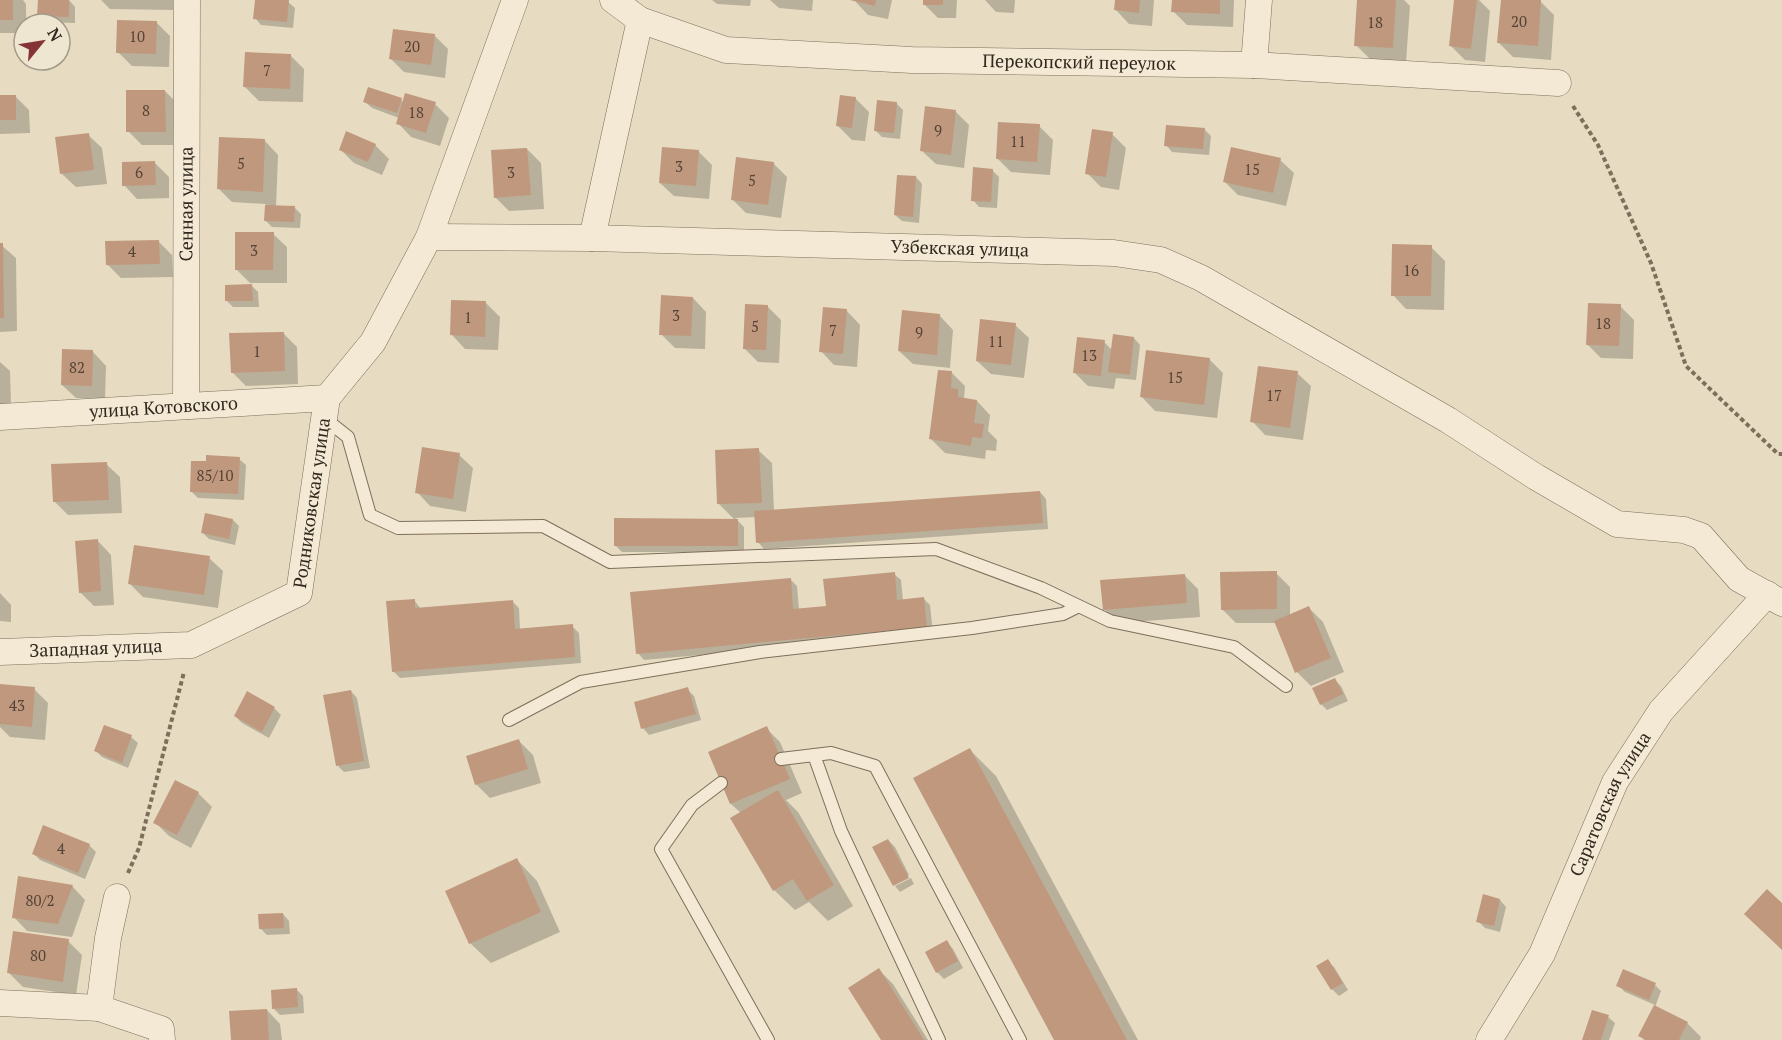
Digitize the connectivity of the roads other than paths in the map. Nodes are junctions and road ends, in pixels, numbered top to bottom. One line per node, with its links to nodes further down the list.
1 (188, 0): 10 (street, Сенная улица)
2 (515, 0): 8 (street, Родниковская улица)
3 (613, 0): 5 (street, Перекопский переулок)
4 (1259, 0): 6 (street)
5 (640, 20): 6 (street, Перекопский переулок); 9 (street)
6 (1254, 65): 7 (street, Перекопский переулок)
7 (1558, 82)
8 (429, 237): 9 (street, Узбекская улица); 11 (street, Родниковская улица)
9 (592, 238): 13 (street, Узбекская улица)
10 (186, 406): 11 (street, улица Котовского); 12 (street, улица Котовского)
11 (326, 408): 14 (lane); 15 (street, Родниковская улица)
12 (0, 417)
13 (1774, 599): 29 (street, Саратовская улица)
14 (1077, 607): 17 (lane); 18 (lane)
15 (191, 645): 16 (street, Западная улица)
16 (0, 652)
17 (1286, 686)
18 (509, 720)
19 (814, 755): 20 (lane); 27 (lane); 28 (lane)
20 (781, 759)
21 (721, 783): 26 (lane)
22 (117, 897): 24 (street)
23 (0, 1003): 24 (street)
24 (99, 1008): 25 (street)
25 (162, 1040)
26 (768, 1040)
27 (939, 1040)
28 (1020, 1040)
29 (1489, 1040)

